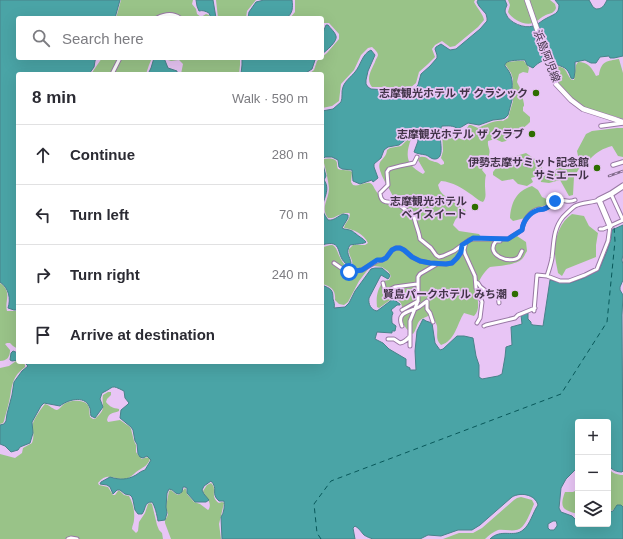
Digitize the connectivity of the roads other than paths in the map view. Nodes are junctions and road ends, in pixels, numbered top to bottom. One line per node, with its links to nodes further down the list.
1 (527, 0): 6 (main road, 浜島阿児線)
2 (163, 16): 3 (street)
3 (177, 16)
4 (119, 60): 5 (street)
5 (113, 72)
6 (605, 116): 7 (main road, 浜島阿児線); 7 (street)
7 (623, 122)
8 (417, 157): 20 (street)
9 (623, 162): 10 (street)
10 (613, 165)
11 (623, 186): 12 (highway)
12 (611, 194): 14 (highway); 15 (street)
13 (575, 200): 18 (street)
14 (599, 200): 16 (highway); 24 (street)
15 (623, 220): 16 (street)
16 (610, 226): 17 (street); 24 (street)
17 (600, 229)
18 (500, 239): 19 (street); 21 (street)
19 (466, 242): 20 (street); 25 (street)
20 (462, 245): 23 (street)
21 (522, 251)
22 (334, 263): 23 (street)
23 (437, 264): 27 (street)
24 (547, 276): 35 (street)
25 (476, 282): 29 (street); 33 (street)
26 (384, 283): 27 (street)
27 (418, 284): 28 (street)
28 (418, 301): 30 (street); 31 (street)
29 (499, 303)
30 (415, 308): 32 (street); 34 (street); 36 (street)
31 (402, 310)
32 (433, 322)
33 (477, 323)
34 (402, 326)
35 (484, 326)
36 (410, 335): 37 (street); 38 (street)
37 (388, 339)
38 (410, 346)
39 (68, 539): 40 (street)
40 (77, 539)

